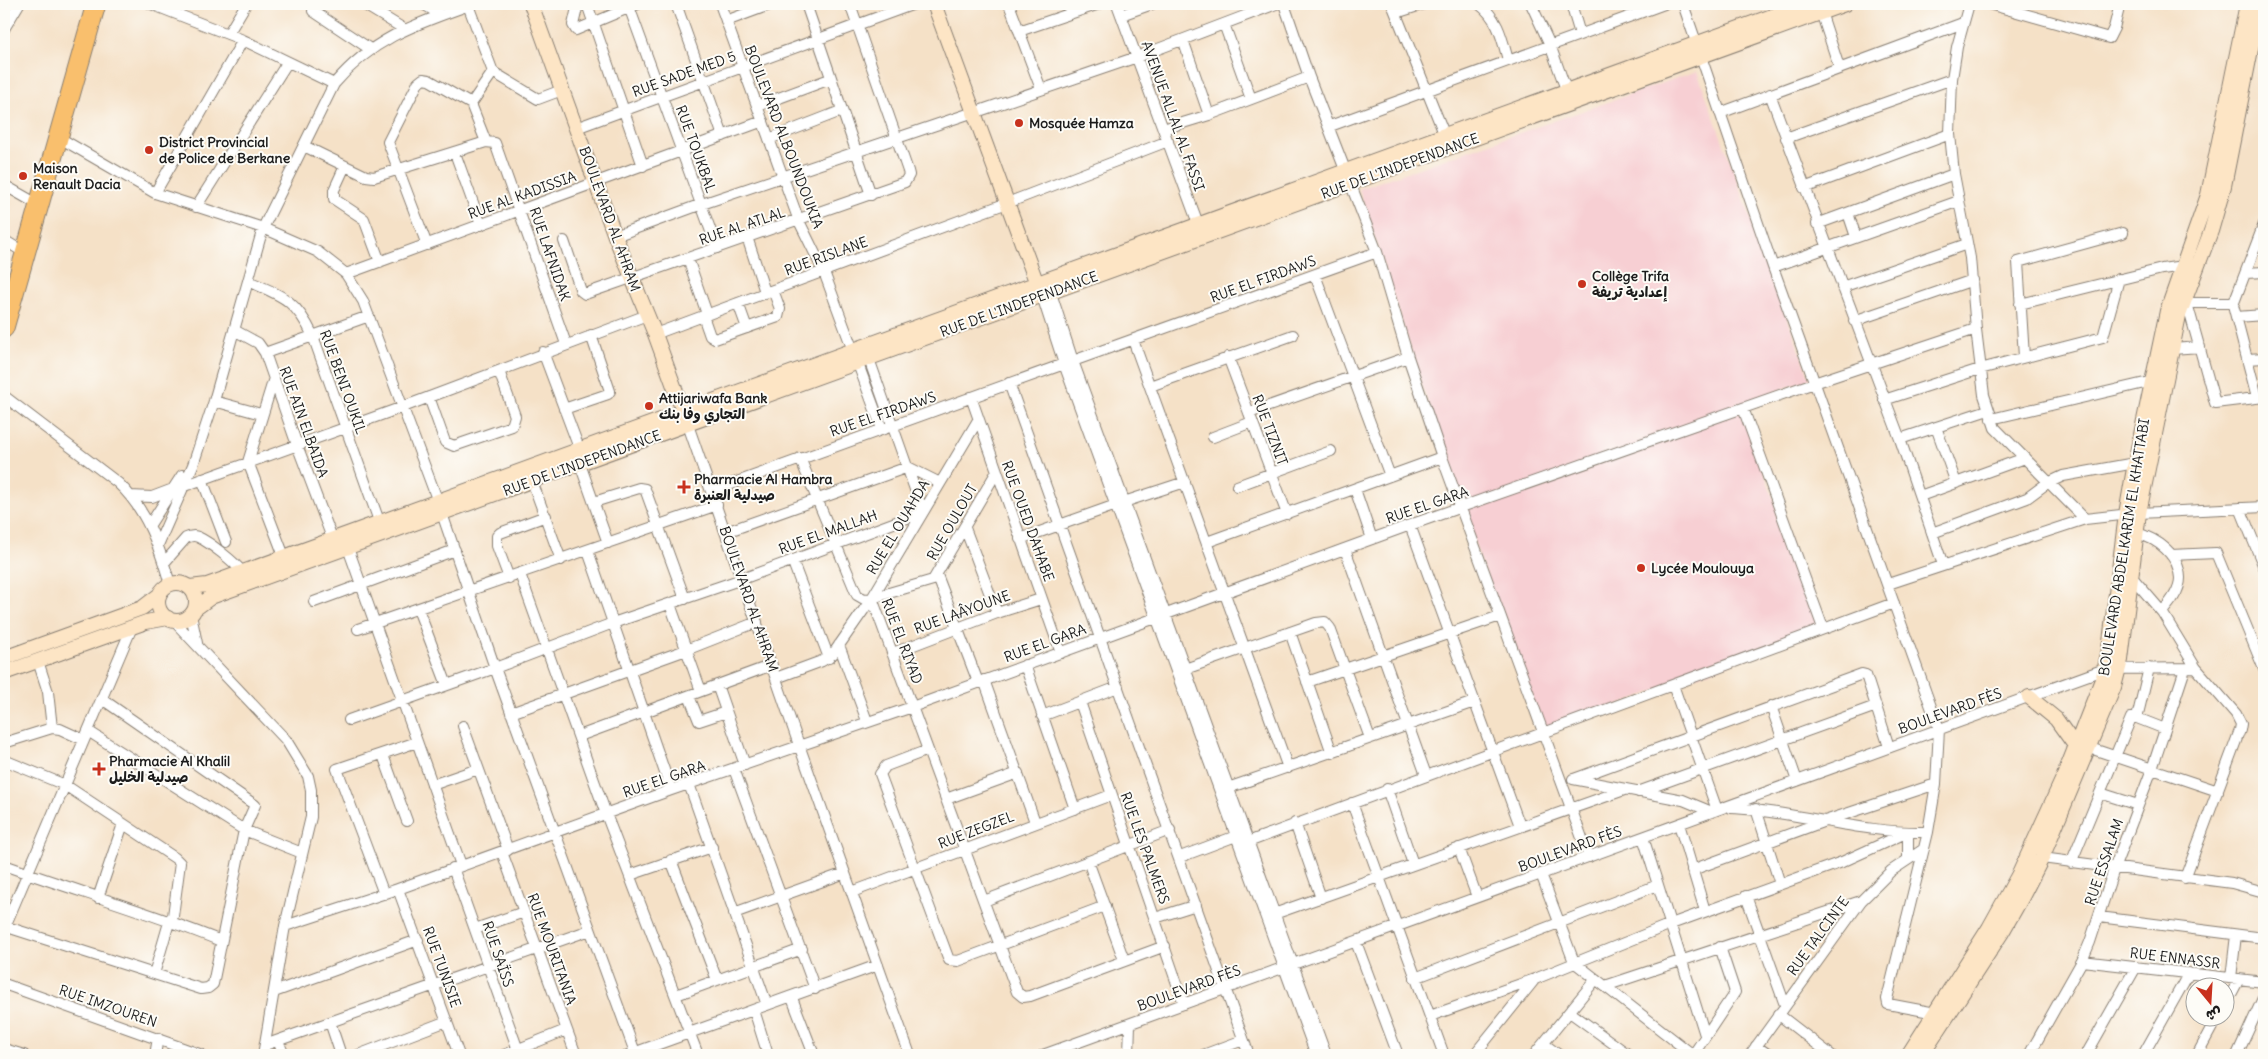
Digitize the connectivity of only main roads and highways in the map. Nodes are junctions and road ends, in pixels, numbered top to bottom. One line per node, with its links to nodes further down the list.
1 (96, 4): 2 (highway)
2 (4, 328)

